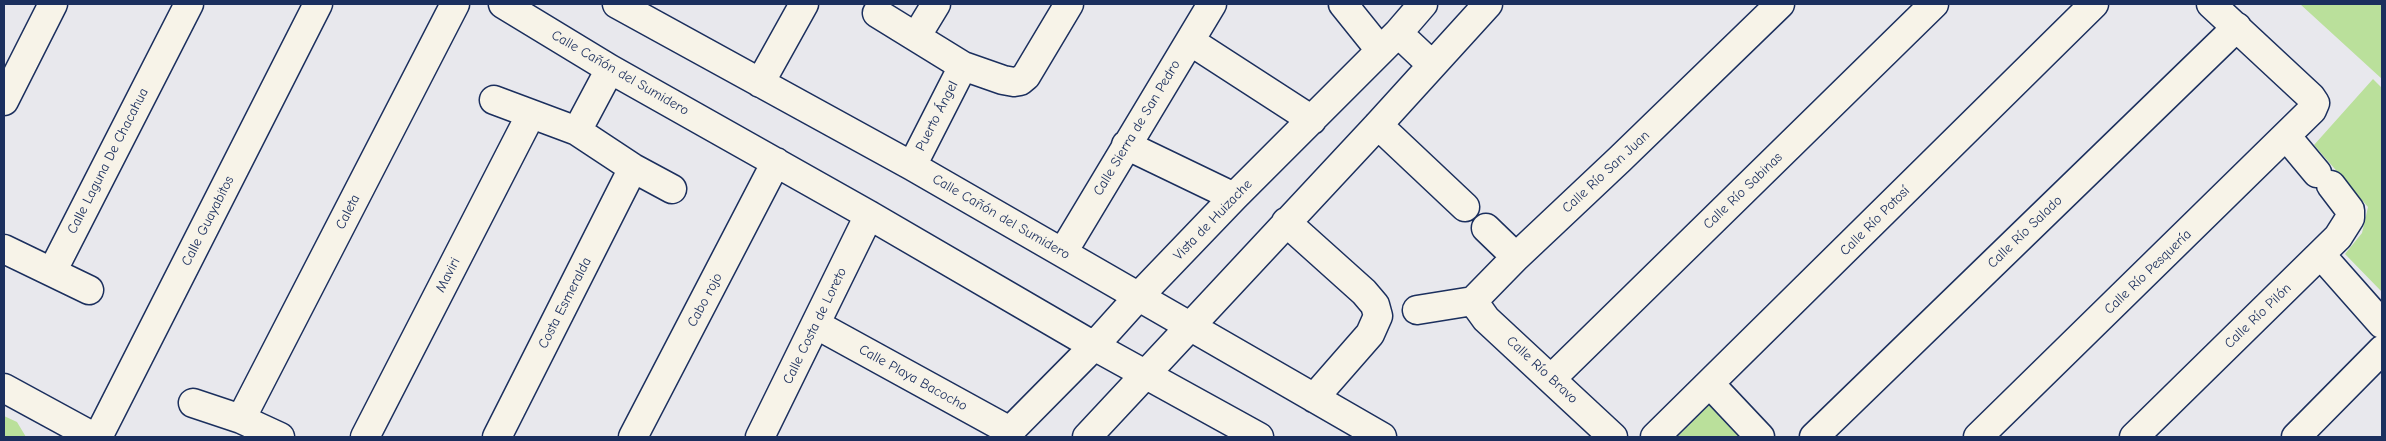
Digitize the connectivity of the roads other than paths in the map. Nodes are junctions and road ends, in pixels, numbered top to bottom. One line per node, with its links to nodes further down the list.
1 (53, 4): 29 (street)
2 (189, 4): 49 (street, Calle Laguna De Chacahua)
3 (318, 4): 71 (street, Calle Guayabitos)
4 (454, 4): 65 (street, Caleta)
5 (503, 4): 26 (street, Calle Cañón del Sumidero)
6 (617, 4): 19 (street, Calle Cañón del Sumidero)
7 (804, 4): 27 (street)
8 (936, 4): 21 (street)
9 (1069, 4): 25 (street)
10 (1212, 4): 22 (street, Calle Sierra de San Pedro)
11 (1343, 4): 23 (street)
12 (1423, 4): 23 (street, Vista de Huizache)
13 (1488, 4): 24 (street)
14 (1780, 4): 48 (street, Calle Río San Juan)
15 (1934, 4): 60 (street, Calle Río Sabinas)
16 (2094, 4): 61 (street, Calle Río Potosí)
17 (2211, 4): 20 (street)
18 (877, 13): 21 (street)
19 (656, 14): 27 (street, Calle Cañón del Sumidero)
20 (2237, 27): 34 (street, Calle Río Pesquería); 81 (street, Calle Río Salado)
21 (916, 37): 25 (street)
22 (1190, 41): 31 (street); 35 (street, Calle Sierra de San Pedro)
23 (1389, 41): 24 (street); 31 (street, Vista de Huizache)
24 (1432, 65): 32 (street)
25 (963, 66): 37 (street, Puerto Ángel)
26 (610, 69): 33 (street); 36 (street, Calle Cañón del Sumidero)
27 (760, 83): 37 (street, Calle Cañón del Sumidero)
28 (494, 100): 30 (street)
29 (4, 101)
30 (530, 114): 33 (street); 73 (street, Maviri)
31 (1312, 120): 40 (street, Vista de Huizache)
32 (1378, 125): 41 (street); 43 (street)
33 (578, 132): 38 (street)
34 (2287, 137): 47 (street, Calle Río Pilón); 82 (street, Calle Río Pesquería)
35 (1126, 145): 40 (street); 46 (street, Calle Sierra de San Pedro)
36 (776, 162): 42 (street, Calle Cañón del Sumidero); 75 (street, Cabo rojo)
37 (912, 166): 46 (street, Calle Cañón del Sumidero)
38 (632, 168): 39 (street); 74 (street, Costa Esmeralda)
39 (672, 189)
40 (1234, 197): 51 (street, Vista de Huizache)
41 (1465, 206)
42 (870, 215): 55 (street, Calle Costa de Loreto); 57 (street, Calle Cañón del Sumidero)
43 (1286, 222): 56 (street); 63 (street)
44 (1486, 228): 48 (street)
45 (4, 249): 49 (street)
46 (1063, 252): 51 (street, Calle Cañón del Sumidero)
47 (2321, 255): 54 (street); 83 (street, Calle Río Pilón)
48 (1516, 257): 52 (street, Calle Río San Juan)
49 (52, 272): 50 (street)
50 (89, 290)
51 (1139, 296): 56 (street, Calle Cañón del Sumidero); 57 (street, Vista de Huizache)
52 (1473, 301): 53 (street); 60 (street, Calle Río Bravo)
53 (1416, 310)
54 (2382, 324)
55 (817, 325): 68 (street, Calle Playa Bacocho); 69 (street, Calle Costa de Loreto)
56 (1190, 325): 59 (street); 63 (street, Calle Cañón del Sumidero)
57 (1094, 346): 59 (street, Calle Cañón del Sumidero); 68 (street, Vista de Huizache)
58 (2382, 350): 84 (street)
59 (1145, 373): 67 (street); 76 (street, Calle Cañón del Sumidero)
60 (1551, 379): 78 (street, Calle Río Bravo)
61 (1710, 384): 79 (street, Calle Río Potosí); 80 (street)
62 (4, 388): 66 (street)
63 (1314, 398): 77 (street, Calle Cañón del Sumidero)
64 (192, 403): 65 (street)
65 (241, 419): 72 (street)
66 (54, 428): 70 (street)
67 (1095, 433)
68 (1007, 434)
69 (767, 435)
70 (94, 437)
71 (98, 437)
72 (280, 437)
73 (365, 437)
74 (497, 437)
75 (633, 437)
76 (1259, 437)
77 (1382, 437)
78 (1613, 437)
79 (1655, 437)
80 (1760, 437)
81 (1814, 437)
82 (1978, 437)
83 (2134, 437)
84 (2296, 437)

